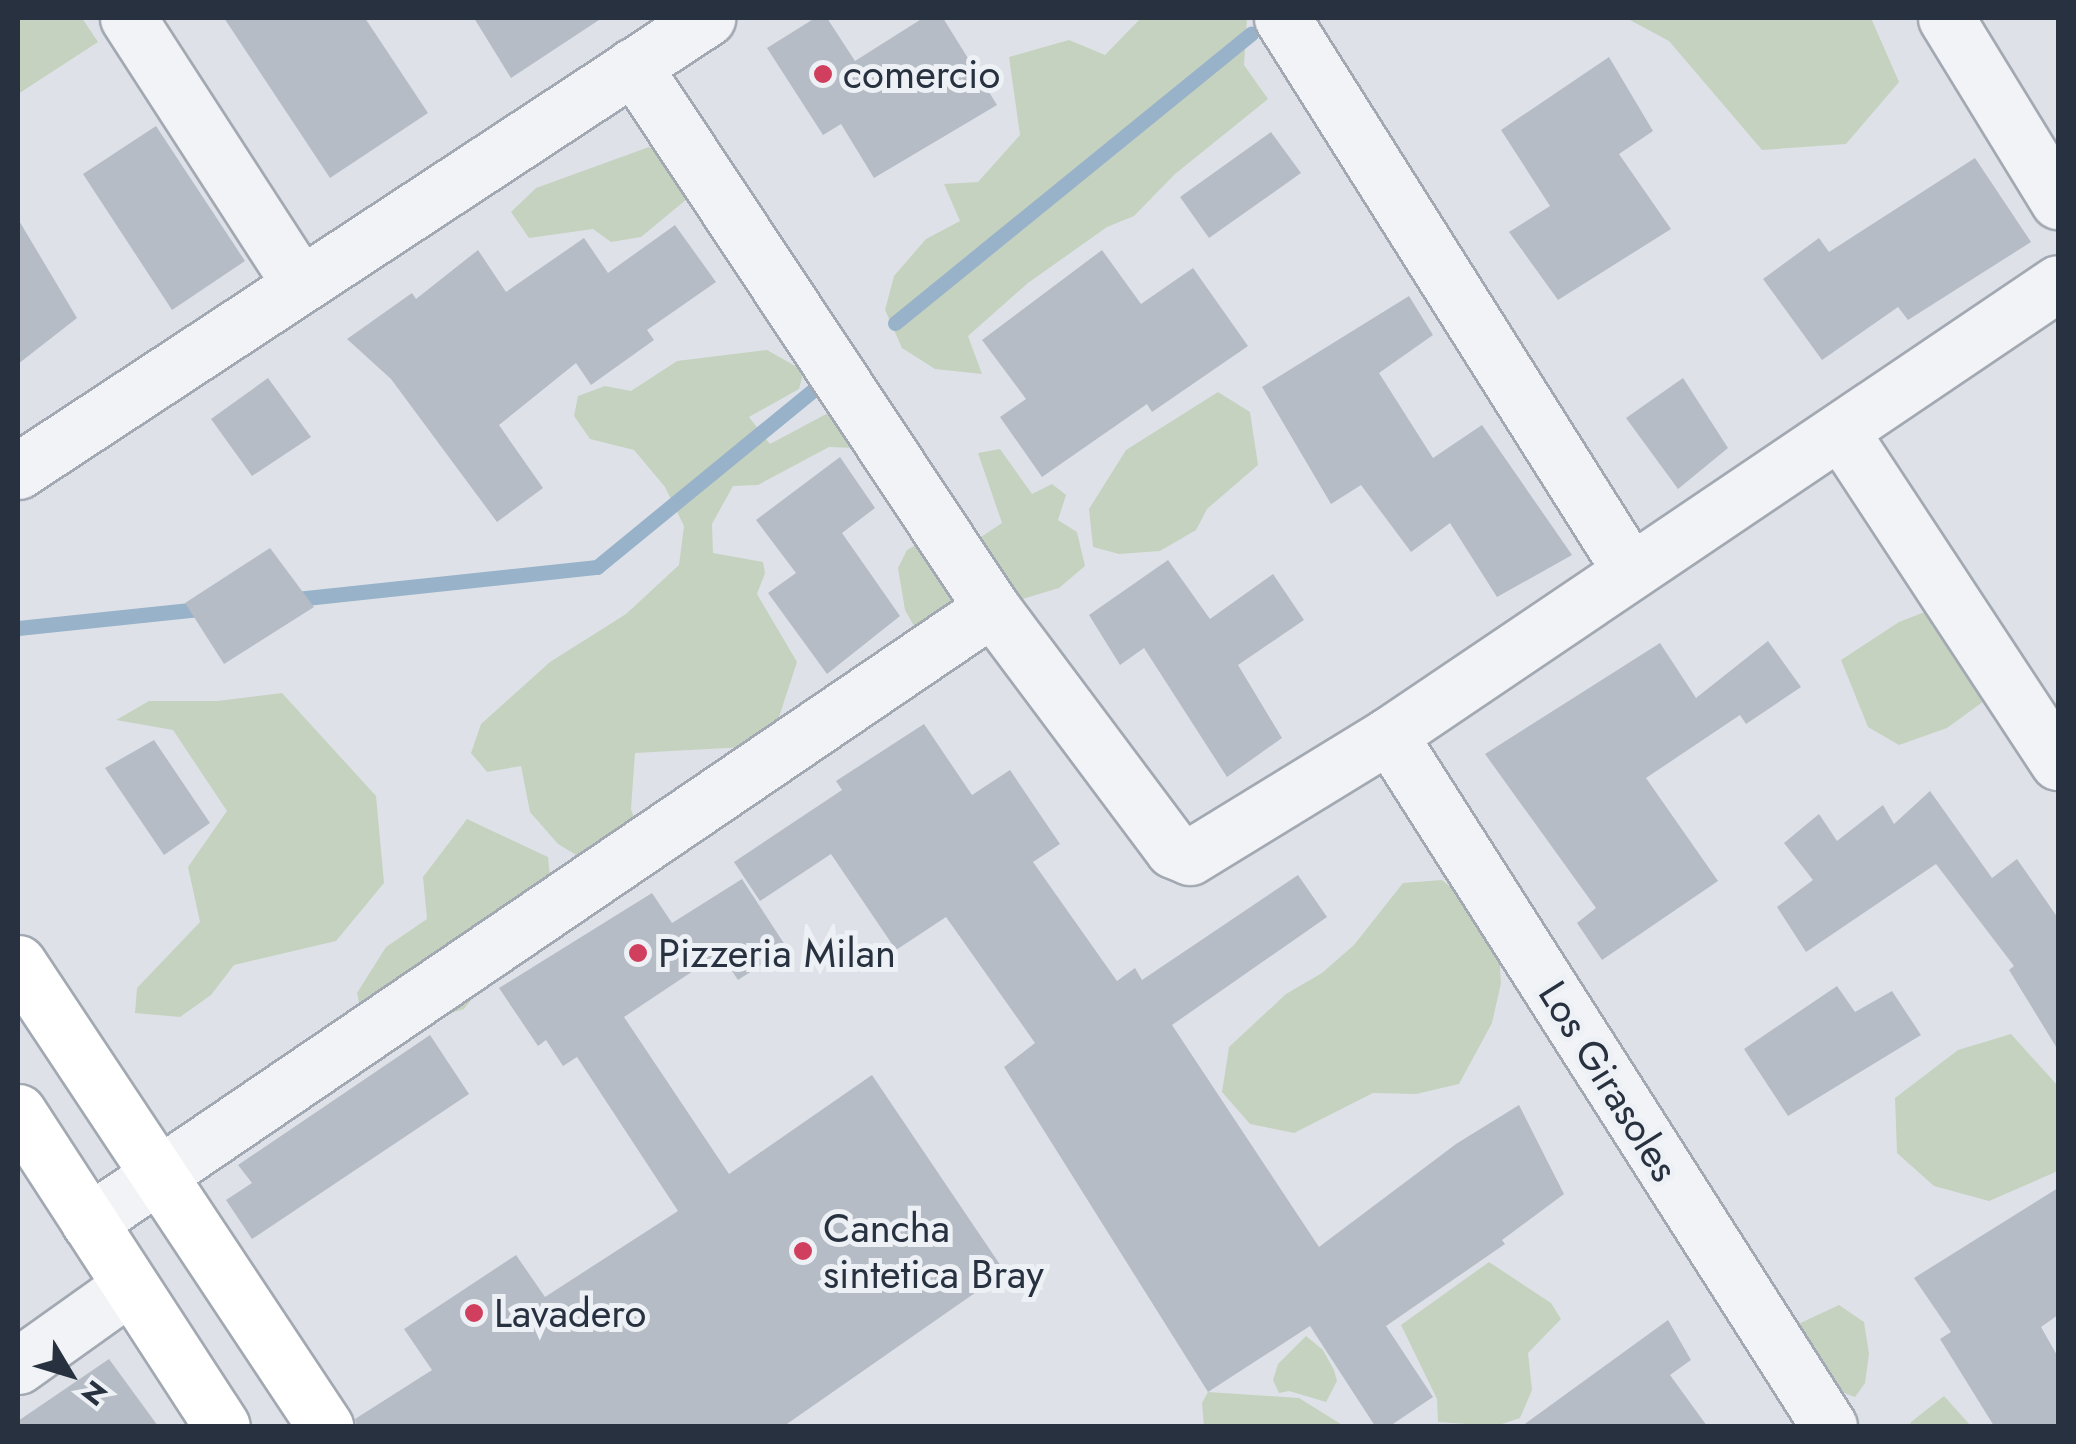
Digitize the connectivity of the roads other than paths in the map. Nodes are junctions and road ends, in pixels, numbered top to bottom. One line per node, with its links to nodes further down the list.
1 (128, 18): 8 (street)
2 (706, 18): 5 (street)
3 (1282, 18): 11 (street)
4 (1956, 21): 6 (street)
5 (633, 66): 8 (street); 12 (street)
6 (2058, 201)
7 (2058, 282): 9 (street)
8 (300, 284): 10 (street)
9 (1841, 432): 11 (street); 14 (street)
10 (18, 471)
11 (1630, 570): 13 (street)
12 (992, 608): 13 (street); 17 (street)
13 (1389, 735): 23 (street, Los Girasoles)
14 (2058, 762)
15 (18, 963): 17 (main road)
16 (18, 1112): 18 (main road)
17 (158, 1176): 18 (street); 22 (main road)
18 (89, 1222): 19 (main road)
19 (130, 1286): 20 (street); 21 (main road)
20 (18, 1366)
21 (222, 1426)
22 (324, 1426)
23 (1829, 1426)

